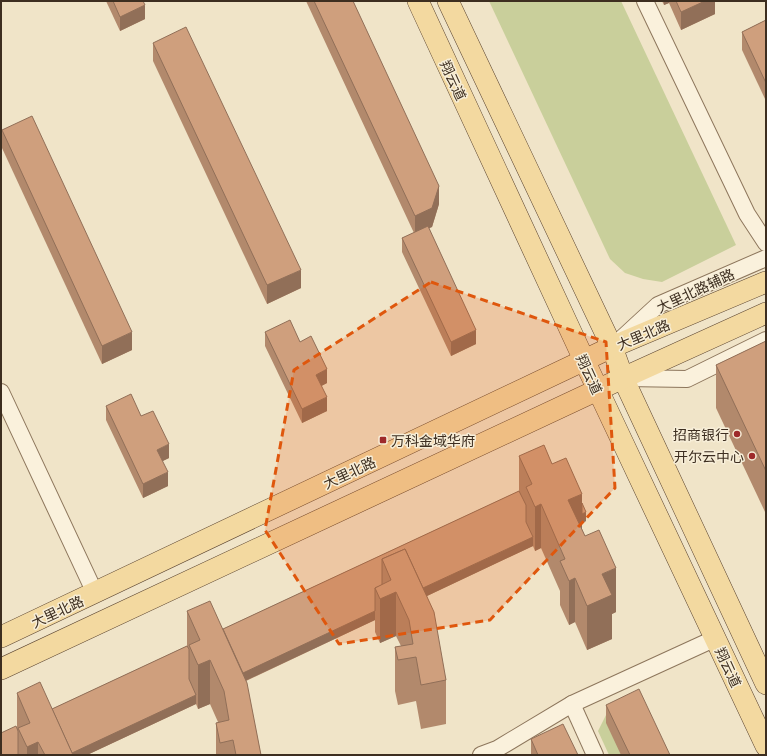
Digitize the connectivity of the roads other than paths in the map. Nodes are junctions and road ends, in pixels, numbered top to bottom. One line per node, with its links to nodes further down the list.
1 (418, 1): 10 (main road, 翔云道)
2 (448, 1): 9 (main road, 翔云道)
3 (645, 1): 4 (street)
4 (766, 243)
5 (766, 258): 9 (street, 大里北路辅路)
6 (766, 282): 9 (main road, 大里北路)
7 (766, 313): 11 (main road, 大里北路)
8 (766, 340): 11 (street)
9 (612, 347): 10 (main road, 大里北路); 11 (main road, 翔云道)
10 (584, 360): 12 (main road, 翔云道); 14 (main road, 大里北路)
11 (623, 378): 12 (main road, 大里北路); 18 (main road, 翔云道)
12 (598, 390): 16 (main road, 翔云道); 17 (main road, 大里北路)
13 (1, 392): 14 (street)
14 (95, 593): 15 (main road, 大里北路)
15 (1, 637)
16 (716, 638): 19 (street); 20 (main road, 翔云道)
17 (1, 669)
18 (766, 684)
19 (572, 704): 21 (street); 22 (street)
20 (766, 746)
21 (481, 755)
22 (595, 755)

